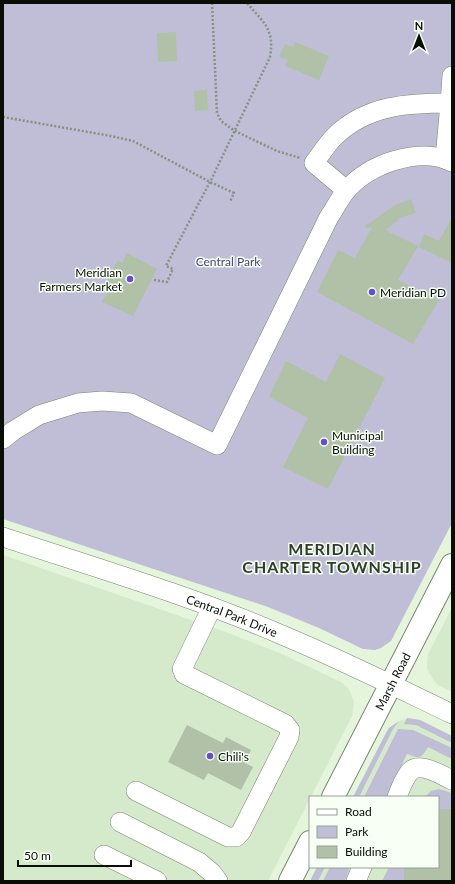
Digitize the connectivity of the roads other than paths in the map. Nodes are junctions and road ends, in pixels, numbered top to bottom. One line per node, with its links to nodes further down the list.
1 (452, 76): 2 (street)
2 (450, 103): 3 (street); 4 (street)
3 (449, 161): 4 (street)
4 (346, 190): 5 (street)
5 (3, 439)
6 (3, 537): 8 (street, Central Park Drive)
7 (452, 565): 9 (main road, Marsh Road)
8 (212, 607): 9 (street, Central Park Drive); 12 (street)
9 (390, 684): 10 (street, Central Park Drive); 13 (main road, Marsh Road)
10 (452, 714)
11 (452, 780): 14 (street)
12 (136, 791)
13 (334, 796)
14 (397, 796)
15 (120, 822): 20 (street)
16 (309, 844): 21 (main road)
17 (104, 855): 19 (street)
18 (362, 868): 22 (street)
19 (157, 881)
20 (218, 881)
21 (290, 881)
22 (356, 881)

